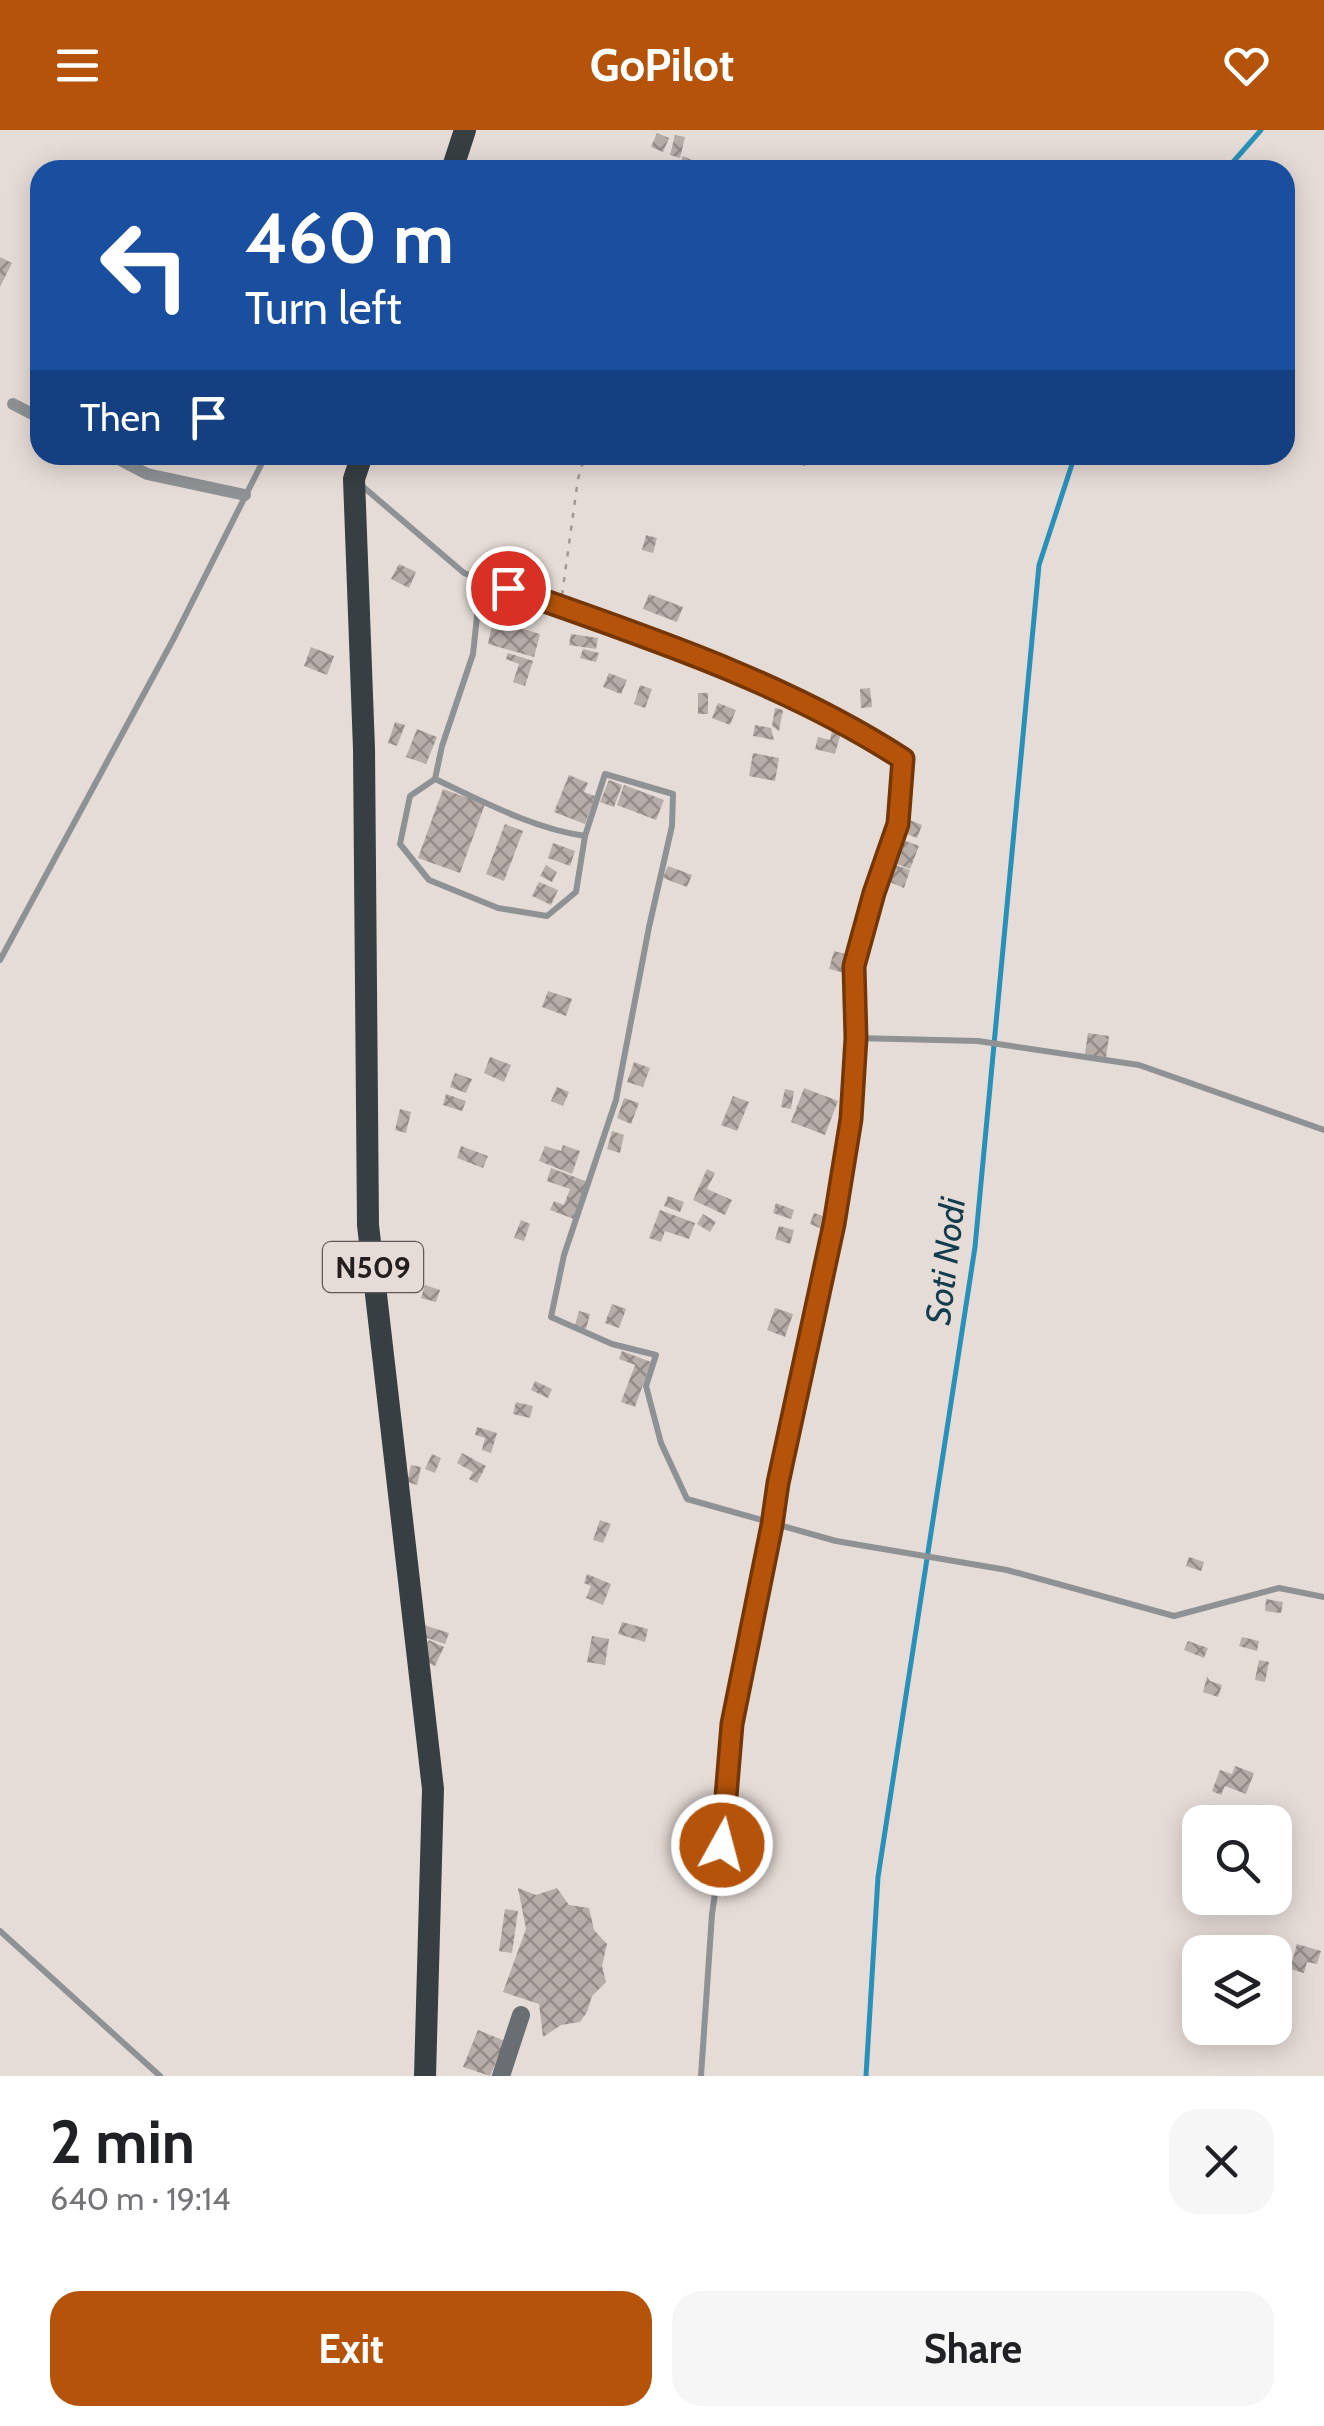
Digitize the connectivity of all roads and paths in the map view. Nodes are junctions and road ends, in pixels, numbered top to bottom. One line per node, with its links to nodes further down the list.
1 (464, 130): 2 (highway)
2 (450, 160)
3 (13, 404): 4 (street)
4 (30, 413)
5 (130, 465): 10 (street)
6 (261, 465): 10 (lane)
7 (359, 465): 9 (highway, N509)
8 (582, 465): 12 (path)
9 (354, 479): 11 (lane); 23 (highway, N509)
10 (245, 495): 15 (lane)
11 (481, 578): 12 (lane); 13 (lane)
12 (560, 606): 16 (lane)
13 (435, 780): 14 (lane); 14 (lane)
14 (585, 836): 18 (lane)
15 (0, 960)
16 (856, 1038): 17 (lane); 18 (lane)
17 (1324, 1130)
18 (772, 1525): 19 (lane); 25 (lane)
19 (1324, 1597)
20 (0, 1931): 22 (lane)
21 (521, 2015): 24 (street)
22 (160, 2076)
23 (425, 2076)
24 (501, 2076)
25 (701, 2076)

